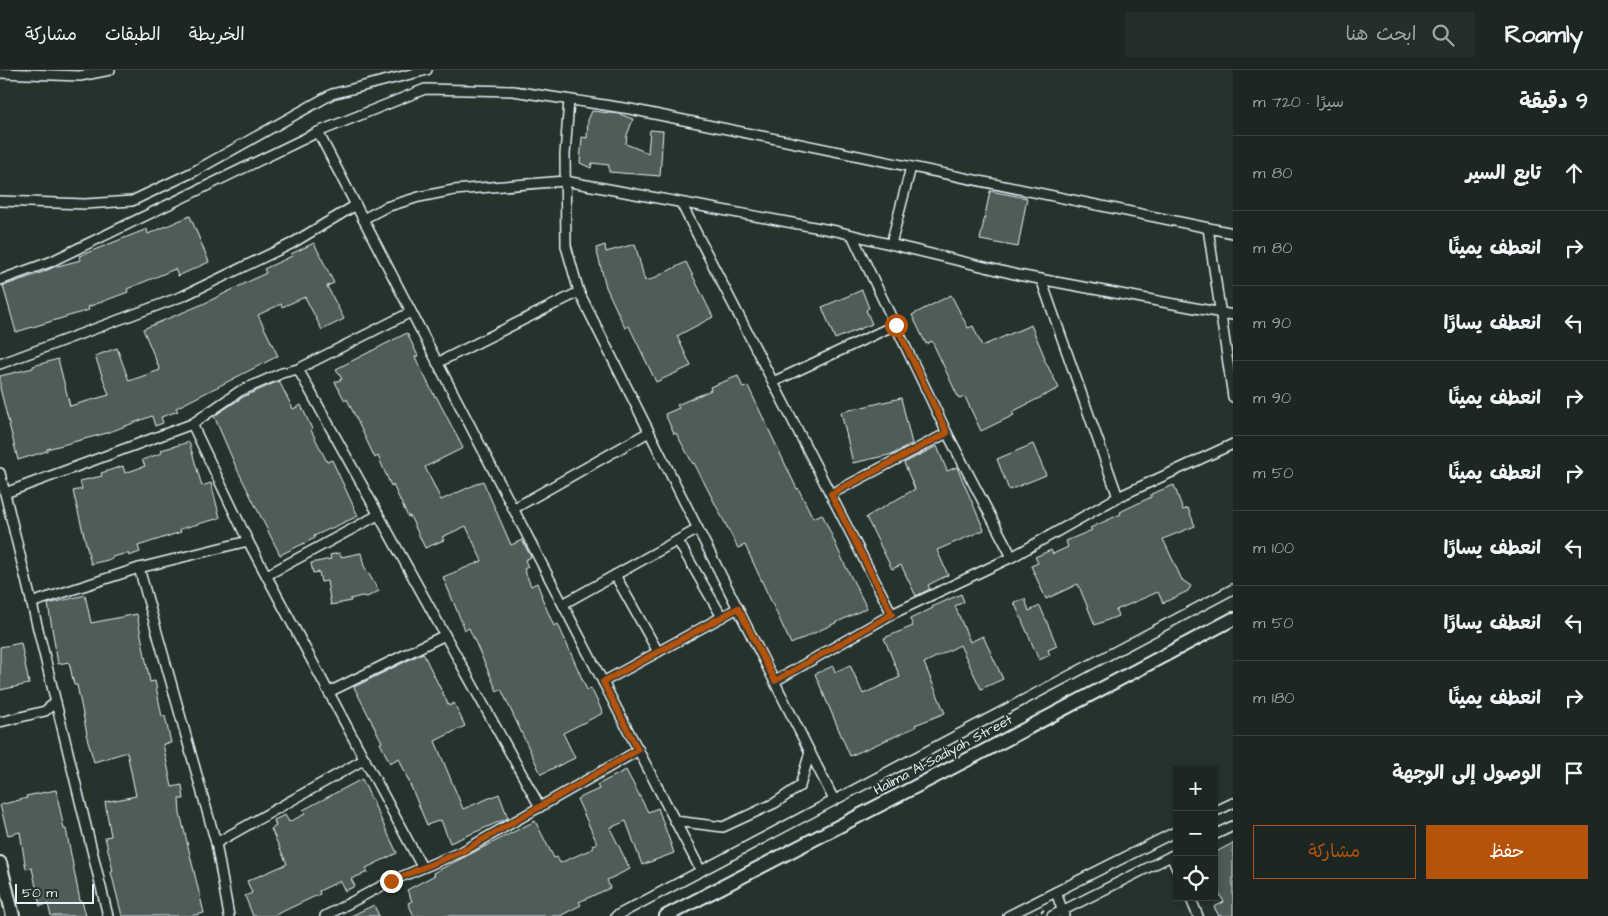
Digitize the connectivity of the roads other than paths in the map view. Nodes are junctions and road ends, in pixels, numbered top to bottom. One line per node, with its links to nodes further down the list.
1 (110, 70): 4 (street)
2 (427, 70): 9 (street)
3 (0, 73): 4 (street)
4 (67, 73)
5 (569, 100): 6 (street); 7 (street); 8 (street)
6 (318, 132): 11 (street); 17 (street)
7 (911, 167): 13 (street); 16 (street)
8 (565, 181): 10 (street); 12 (street); 19 (street)
9 (0, 201)
10 (681, 203): 15 (street); 27 (street)
11 (356, 205): 12 (street); 25 (street)
12 (363, 219): 20 (street)
13 (1208, 228): 14 (street); 21 (street)
14 (1233, 233)
15 (852, 235): 16 (street); 23 (street)
16 (891, 244): 18 (street)
17 (0, 280)
18 (1041, 280): 21 (street); 36 (street)
19 (579, 292): 24 (street); 30 (street)
20 (411, 312): 24 (street); 26 (street)
21 (1221, 312): 22 (street); 28 (street)
22 (1233, 315)
23 (896, 325): 27 (street); 31 (street)
24 (438, 362): 37 (street)
25 (0, 364)
26 (298, 368): 29 (street); 38 (street)
27 (773, 382): 35 (street)
28 (1233, 397)
29 (192, 424): 34 (street); 41 (street)
30 (649, 432): 37 (street); 39 (street)
31 (947, 433): 35 (street); 42 (street)
32 (1233, 444): 36 (street)
33 (0, 473): 34 (street)
34 (5, 493): 47 (street)
35 (831, 494): 50 (street)
36 (1118, 497): 42 (street)
37 (513, 509): 48 (street)
38 (378, 515): 44 (street); 53 (street)
39 (698, 529): 40 (street); 49 (street)
40 (678, 540): 45 (street); 51 (street)
41 (248, 541): 43 (street); 44 (street)
42 (1012, 557): 50 (street)
43 (138, 568): 47 (street); 71 (street)
44 (267, 575): 57 (street)
45 (615, 575): 48 (street); 54 (street)
46 (1233, 589): 63 (street)
47 (31, 603): 58 (street)
48 (562, 604): 56 (street)
49 (738, 608): 51 (street); 55 (street)
50 (892, 614): 55 (street)
51 (722, 617): 54 (street)
52 (1233, 619): 84 (street, Halima Al-Sadiyah Street)
53 (445, 635): 57 (street); 65 (street)
54 (658, 652): 56 (street)
55 (775, 681): 61 (street)
56 (603, 682): 60 (street)
57 (329, 692): 62 (street)
58 (56, 702): 59 (street); 80 (street)
59 (0, 722)
60 (638, 750): 65 (street); 67 (street)
61 (810, 752): 63 (street); 67 (street)
62 (365, 759): 71 (street); 74 (street)
63 (834, 800): 75 (street)
64 (1233, 803): 66 (street)
65 (540, 807): 74 (street)
66 (1216, 811)
67 (675, 821): 75 (street)
68 (1233, 826): 70 (street)
69 (1173, 833): 76 (street)
70 (1218, 833)
71 (216, 843): 81 (street)
72 (1173, 855): 78 (street)
73 (0, 862): 79 (street)
74 (422, 868): 82 (street)
75 (701, 871): 83 (street)
76 (1056, 892): 78 (street); 85 (street)
77 (1192, 901): 87 (street)
78 (1063, 913): 86 (street)
79 (13, 916)
80 (108, 916)
81 (229, 916)
82 (326, 916)
83 (616, 916)
84 (666, 916)
85 (1008, 916)
86 (1052, 916)
87 (1198, 916)

